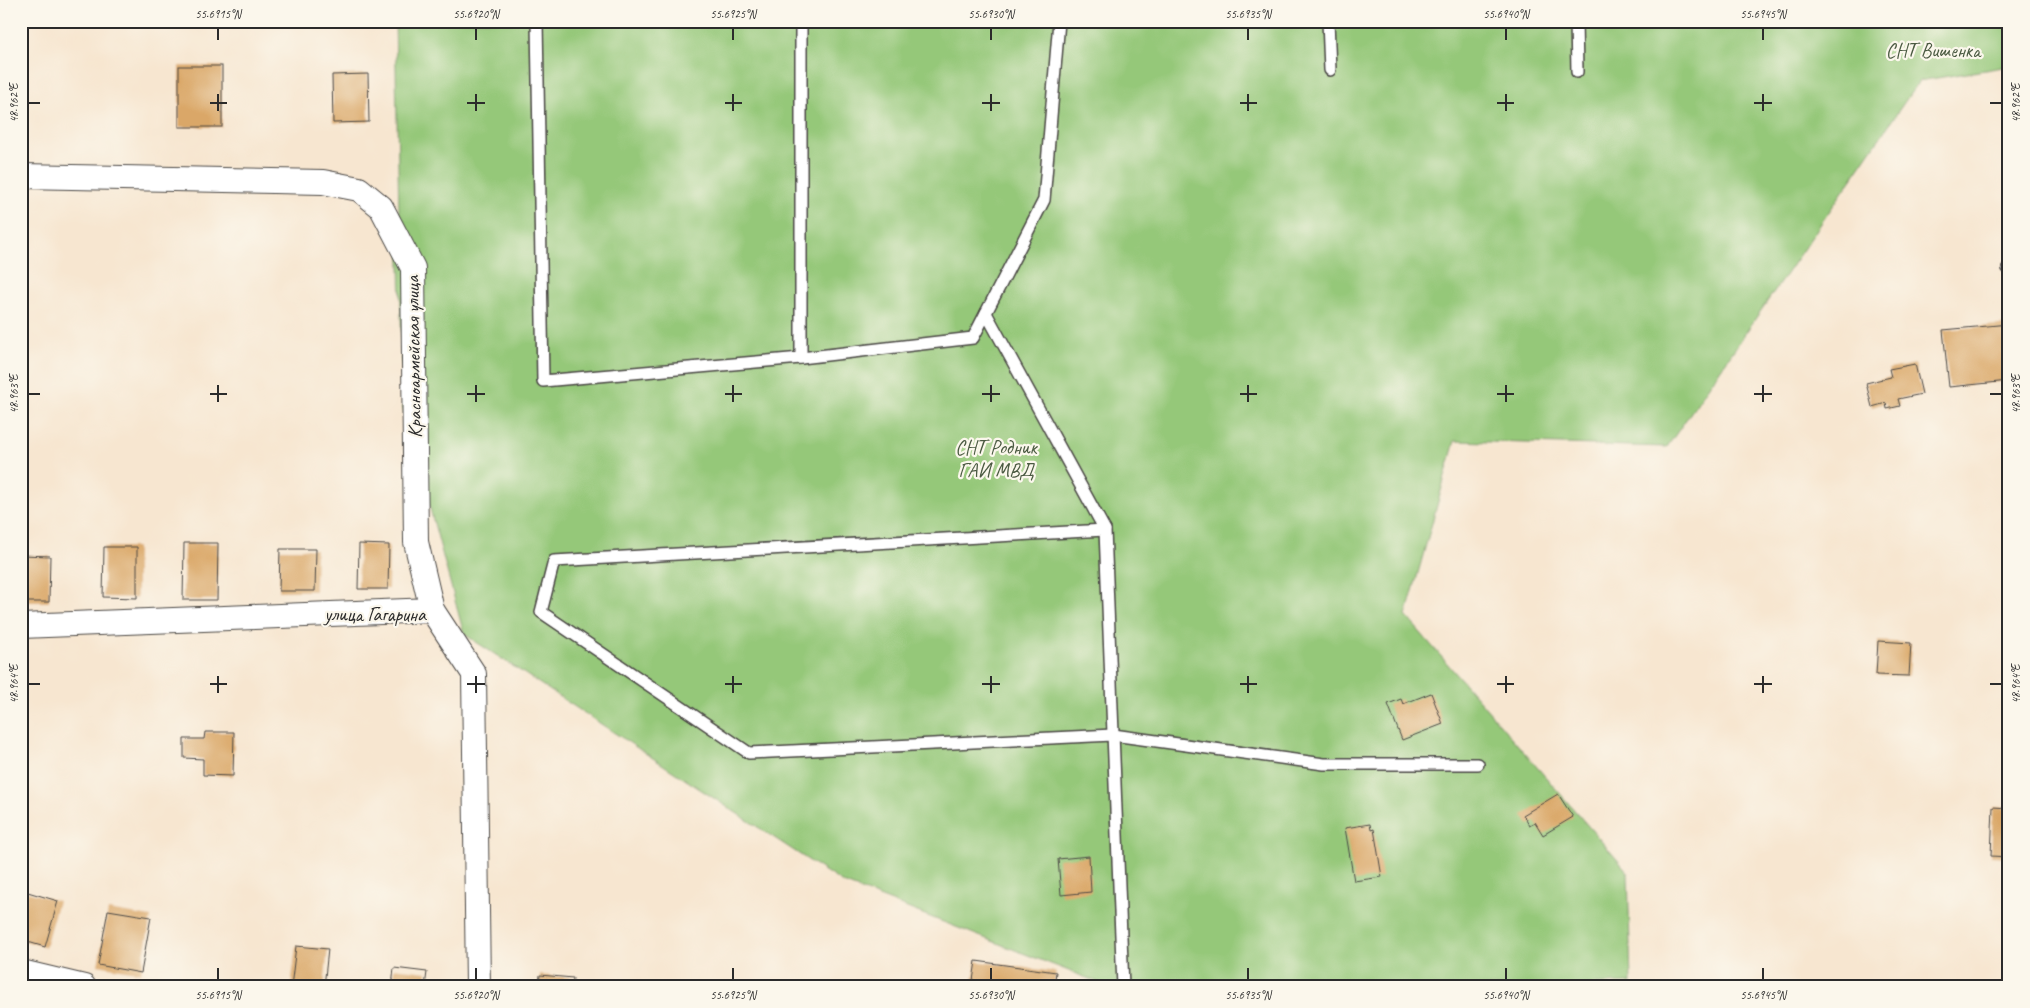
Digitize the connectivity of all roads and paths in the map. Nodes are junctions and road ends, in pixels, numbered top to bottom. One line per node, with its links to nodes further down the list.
1 (537, 21): 10 (lane)
2 (801, 21): 10 (lane)
3 (1059, 21): 9 (lane)
4 (1328, 21): 6 (lane)
5 (1576, 21): 7 (lane)
6 (1330, 70)
7 (1577, 72)
8 (21, 176): 12 (street, Красноармейская улица)
9 (986, 313): 10 (lane); 11 (lane)
10 (801, 358)
11 (1105, 530): 14 (lane); 14 (lane)
12 (432, 610): 13 (street, улица Гагарина); 18 (street, улица Гагарина)
13 (21, 626)
14 (1113, 735): 15 (lane); 19 (lane)
15 (1478, 764)
16 (21, 972): 17 (street)
17 (84, 987)
18 (478, 987)
19 (1123, 987)

